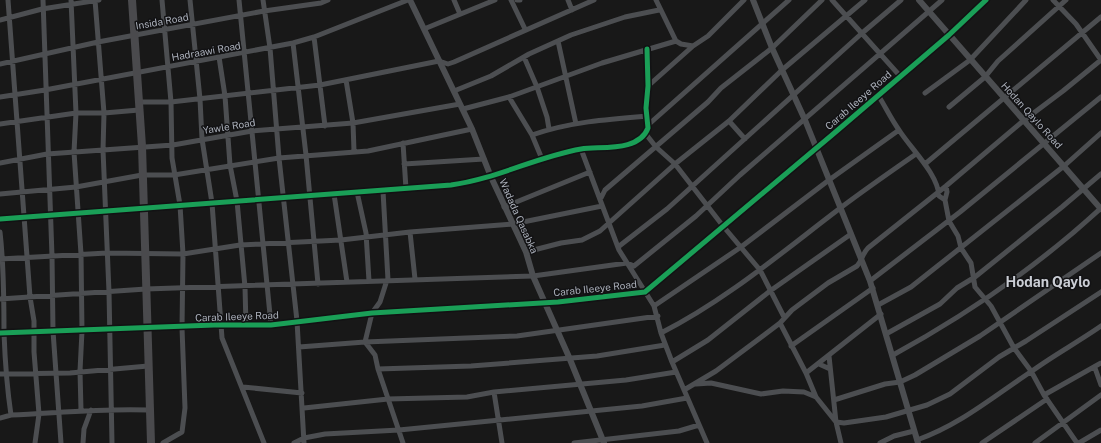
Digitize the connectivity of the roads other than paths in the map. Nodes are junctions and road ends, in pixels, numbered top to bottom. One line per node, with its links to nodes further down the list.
1 (8, 0): 44 (street)
2 (43, 0): 35 (street)
3 (95, 0): 4 (street); 33 (street); 57 (street)
4 (99, 0)
5 (132, 0): 53 (highway)
6 (162, 0): 49 (street)
7 (190, 0): 47 (street)
8 (239, 0): 41 (street)
9 (263, 0): 38 (street)
10 (328, 0): 38 (street, Insida Road)
11 (409, 0): 50 (street, Wadada Qasabka); 55 (street, Hadraawi Road)
12 (454, 0): 40 (street)
13 (495, 0): 40 (street)
14 (511, 0): 48 (street)
15 (517, 0): 16 (street)
16 (520, 0)
17 (568, 0): 36 (street)
18 (594, 0): 36 (street)
19 (656, 0): 37 (street)
20 (744, 0): 60 (street)
21 (753, 0): 46 (street)
22 (789, 0): 46 (street)
23 (822, 0): 63 (street)
24 (832, 0): 43 (street)
25 (865, 0): 43 (street)
26 (901, 0): 52 (street)
27 (919, 0): 39 (street, Hodan Qaylo Road)
28 (942, 0): 39 (street)
29 (986, 0): 54 (street, Carab Ileeye Road)
30 (1026, 0): 70 (street)
31 (1053, 0): 34 (street)
32 (1066, 0): 34 (street)
33 (72, 2): 35 (street); 61 (street)
34 (1059, 5): 51 (street); 81 (street)
35 (42, 9): 44 (street); 65 (street)
36 (572, 10): 48 (street)
37 (660, 10): 56 (street); 58 (street)
38 (264, 11): 41 (street, Insida Road); 62 (street)
39 (929, 12): 54 (street, Hodan Qaylo Road); 67 (street)
40 (460, 14): 50 (street)
41 (241, 16): 47 (street, Insida Road); 66 (street)
42 (1101, 16): 51 (street)
43 (846, 17): 52 (street); 77 (street)
44 (10, 18): 45 (street); 72 (street)
45 (0, 20)
46 (762, 24): 63 (street); 118 (street)
47 (193, 25): 49 (street, Insida Road); 73 (street)
48 (524, 29): 74 (street)
49 (166, 30): 53 (street, Insida Road); 76 (street)
50 (424, 30): 74 (street, Wadada Qasabka)
51 (1082, 33): 71 (street); 101 (street)
52 (861, 34): 67 (street); 95 (street)
53 (135, 35): 57 (street, Insida Road); 78 (highway)
54 (949, 35): 70 (street, Hodan Qaylo Road); 79 (street, Carab Ileeye Road)
55 (314, 37): 59 (street, Hadraawi Road); 85 (street)
56 (676, 41): 60 (street); 64 (street, Yawle Road)
57 (98, 42): 61 (street, Insida Road); 82 (street)
58 (558, 42): 69 (street); 80 (street)
59 (293, 43): 62 (street, Hadraawi Road); 87 (street)
60 (693, 46): 86 (street)
61 (73, 48): 65 (street, Insida Road); 84 (street)
62 (270, 48): 66 (street, Hadraawi Road); 89 (street)
63 (772, 48): 77 (street); 136 (street)
64 (647, 49): 80 (street, Yawle Road); 86 (street)
65 (44, 53): 72 (street, Insida Road); 90 (street)
66 (244, 53): 68 (street, Hadraawi Road); 92 (street)
67 (881, 54): 79 (street); 111 (street)
68 (220, 56): 73 (street, Hadraawi Road); 97 (street)
69 (524, 57): 88 (street); 91 (street)
70 (970, 60): 81 (street, Hodan Qaylo Road); 94 (street)
71 (1101, 60): 114 (street)
72 (14, 61): 75 (street, Insida Road); 93 (street)
73 (196, 61): 76 (street, Hadraawi Road); 102 (street)
74 (439, 61): 83 (street); 91 (street, Wadada Qasabka)
75 (0, 64)
76 (167, 66): 78 (street, Hadraawi Road); 103 (street)
77 (782, 70): 95 (street); 113 (street)
78 (137, 73): 82 (street, Hadraawi Road); 104 (highway)
79 (900, 76): 96 (street, Carab Ileeye Road)
80 (566, 77): 88 (street, Yawle Road); 117 (street)
81 (985, 77): 101 (street, Hodan Qaylo Road); 106 (street)
82 (101, 79): 84 (street, Hadraawi Road); 108 (street)
83 (346, 80): 85 (street); 115 (street)
84 (74, 84): 90 (street, Hadraawi Road); 107 (street)
85 (320, 85): 87 (street); 119 (street)
86 (648, 86): 109 (street)
87 (298, 87): 89 (street); 120 (street)
88 (537, 87): 99 (street, Yawle Road); 123 (street)
89 (274, 89): 92 (street); 121 (street)
90 (45, 90): 93 (street, Hadraawi Road); 110 (street)
91 (454, 91): 105 (street, Wadada Qasabka)
92 (249, 92): 97 (street); 125 (street)
93 (15, 93): 98 (street, Hadraawi Road); 112 (street)
94 (925, 93)
95 (794, 95): 111 (street); 131 (street)
96 (878, 95): 124 (street); 137 (street, Carab Ileeye Road)
97 (226, 96): 102 (street); 129 (street)
98 (0, 97)
99 (509, 97): 105 (street, Yawle Road); 128 (street)
100 (1101, 97): 133 (street)
101 (1003, 98): 114 (street, Hodan Qaylo Road); 153 (street)
102 (200, 99): 103 (street); 130 (street)
103 (172, 102): 104 (street); 134 (street)
104 (139, 106): 108 (street); 135 (highway)
105 (461, 106): 115 (street, Yawle Road); 122 (street, Wadada Qasabka)
106 (949, 107)
107 (76, 113): 108 (street); 110 (street); 141 (street)
108 (104, 113): 139 (street)
109 (647, 116): 117 (street); 118 (street)
110 (46, 117): 112 (street); 142 (street)
111 (805, 120): 137 (street); 185 (street)
112 (17, 121): 116 (street); 146 (street)
113 (729, 121): 131 (street); 152 (street)
114 (1023, 121): 133 (street, Hodan Qaylo Road); 165 (street)
115 (353, 123): 119 (street, Yawle Road); 140 (street)
116 (0, 124)
117 (576, 124): 123 (street)
118 (648, 124): 126 (street)
119 (325, 126): 120 (street, Yawle Road)
120 (303, 127): 121 (street, Yawle Road); 144 (street)
121 (277, 129): 125 (street, Yawle Road); 145 (street)
122 (472, 129): 132 (street); 147 (street, Wadada Qasabka)
123 (548, 129): 128 (street)
124 (899, 130): 143 (street); 162 (street)
125 (252, 131): 129 (street, Yawle Road); 149 (street)
126 (645, 133): 136 (street); 138 (street)
127 (1101, 133): 155 (street)
128 (532, 134): 148 (street)
129 (229, 135): 130 (street, Yawle Road); 154 (street)
130 (202, 139): 134 (street, Yawle Road); 156 (street)
131 (745, 139): 164 (street)
132 (403, 143): 140 (street); 151 (street)
133 (1043, 144): 155 (street, Hodan Qaylo Road); 195 (street)
134 (173, 145): 135 (street, Yawle Road); 160 (street)
135 (142, 146): 139 (street, Yawle Road); 159 (highway)
136 (656, 146): 152 (street); 178 (street)
137 (815, 148): 162 (street); 198 (street, Carab Ileeye Road)
138 (581, 149): 148 (street); 157 (street)
139 (103, 150): 141 (street, Yawle Road); 163 (street)
140 (354, 151): 144 (street)
141 (74, 152): 142 (street, Yawle Road); 166 (street)
142 (48, 154): 146 (street, Yawle Road); 167 (street)
143 (916, 154): 153 (street); 187 (street)
144 (306, 155): 145 (street); 176 (street)
145 (279, 158): 149 (street); 177 (street)
146 (20, 159): 150 (street, Yawle Road); 172 (street)
147 (484, 159): 151 (street); 161 (street, Wadada Qasabka)
148 (542, 159): 161 (street)
149 (255, 161): 154 (street); 179 (street)
150 (0, 163)
151 (404, 164): 168 (street)
152 (675, 164): 164 (street); 196 (street)
153 (925, 164): 171 (street)
154 (230, 165): 156 (street); 181 (street)
155 (1064, 166): 169 (street, Hodan Qaylo Road); 211 (street)
156 (206, 168): 160 (street); 182 (street)
157 (590, 172): 178 (street); 186 (street)
158 (1101, 174): 169 (street)
159 (142, 175): 160 (street); 163 (street); 188 (highway)
160 (174, 175): 183 (street)
161 (491, 177): 168 (street); 186 (street, Wadada Qasabka)
162 (829, 180): 187 (street); 210 (street)
163 (105, 182): 166 (street); 190 (street)
164 (692, 186): 185 (street); 209 (street)
165 (946, 186): 171 (street); 180 (street)
166 (76, 187): 167 (street); 191 (street)
167 (50, 189): 172 (street); 192 (street)
168 (406, 189): 170 (street)
169 (1084, 189): 189 (street, Hodan Qaylo Road); 226 (street)
170 (383, 191): 173 (street); 202 (street)
171 (939, 191): 180 (street); 221 (street)
172 (23, 192): 174 (street); 193 (street)
173 (358, 192): 175 (street); 203 (street)
174 (0, 194)
175 (334, 194): 176 (street); 204 (street)
176 (310, 196): 177 (street); 205 (street)
177 (284, 198): 179 (street); 206 (street)
178 (601, 198): 184 (street)
179 (259, 200): 181 (street); 207 (street)
180 (945, 200): 195 (street)
181 (236, 201): 182 (street); 208 (street)
182 (212, 203): 183 (street); 212 (street)
183 (180, 205): 188 (street); 218 (street)
184 (602, 206): 196 (street); 197 (street)
185 (707, 206): 198 (street); 223 (street)
186 (504, 207): 197 (street, Wadada Qasabka)
187 (841, 207): 201 (street); 224 (street)
188 (142, 208): 190 (street); 213 (highway)
189 (1101, 208): 248 (street)
190 (106, 212): 191 (street); 215 (street)
191 (78, 213): 192 (street); 217 (street)
192 (50, 215): 193 (street); 219 (street)
193 (24, 217): 194 (street); 220 (street)
194 (0, 219)
195 (949, 221): 211 (street); 230 (street)
196 (609, 223): 209 (street); 214 (street)
197 (513, 224): 200 (street); 214 (street, Wadada Qasabka)
198 (723, 226): 210 (street); 242 (street, Carab Ileeye Road)
199 (0, 232): 222 (street)
200 (410, 232): 202 (street); 227 (street)
201 (851, 234): 221 (street); 240 (street)
202 (387, 235): 203 (street); 228 (street)
203 (365, 238): 204 (street); 229 (street)
204 (341, 240): 205 (street); 231 (street)
205 (313, 242): 206 (street); 232 (street)
206 (288, 243): 207 (street); 233 (street)
207 (262, 244): 208 (street); 234 (street)
208 (240, 245): 212 (street); 235 (street)
209 (618, 247): 223 (street)
210 (741, 247): 224 (street); 251 (street)
211 (961, 248): 226 (street); 250 (street)
212 (216, 249): 218 (street); 236 (street)
213 (144, 252): 215 (street); 218 (street); 238 (highway)
214 (526, 252): 225 (street, Wadada Qasabka)
215 (107, 253): 217 (street); 241 (street)
216 (1101, 253): 258 (street)
217 (81, 254): 219 (street); 244 (street)
218 (183, 254): 239 (street)
219 (52, 256): 220 (street); 245 (street)
220 (28, 257): 222 (street); 246 (street)
221 (861, 257): 230 (street); 255 (street)
222 (2, 258): 247 (street)
223 (627, 262): 225 (street); 242 (street)
224 (760, 270): 240 (street); 271 (street)
225 (532, 276): 227 (street); 249 (street, Wadada Qasabka)
226 (975, 277): 248 (street); 272 (street)
227 (415, 279): 228 (street)
228 (388, 280): 229 (street); 252 (street)
229 (369, 281): 231 (street)
230 (870, 281): 237 (street)
231 (347, 282): 232 (street)
232 (318, 284): 233 (street)
233 (293, 285): 234 (street); 256 (street)
234 (266, 286): 235 (street); 259 (street)
235 (244, 287): 236 (street); 261 (street)
236 (219, 288): 239 (street); 260 (street)
237 (873, 288): 250 (street); 275 (street)
238 (146, 289): 239 (street); 241 (street); 263 (highway)
239 (183, 289): 264 (street)
240 (770, 291): 255 (street); 281 (street)
241 (109, 292): 244 (street); 265 (street)
242 (645, 292): 249 (street, Carab Ileeye Road); 251 (street)
243 (1101, 292): 277 (street)
244 (81, 293): 245 (street); 268 (street)
245 (52, 296): 246 (street); 267 (street)
246 (30, 297): 247 (street); 270 (street)
247 (3, 299): 269 (street)
248 (985, 300): 258 (street); 278 (street)
249 (545, 302): 252 (street, Carab Ileeye Road); 266 (street, Wadada Qasabka)
250 (878, 305): 253 (street)
251 (654, 306): 254 (street)
252 (372, 313): 256 (street, Carab Ileeye Road); 273 (street)
253 (881, 314): 272 (street); 279 (street)
254 (658, 316): 266 (street); 271 (street)
255 (784, 317): 257 (street)
256 (297, 321): 259 (street, Carab Ileeye Road); 276 (street)
257 (780, 323): 275 (street); 299 (street)
258 (999, 323): 277 (street); 297 (street)
259 (271, 325): 261 (street, Carab Ileeye Road)
260 (222, 326): 261 (street, Carab Ileeye Road); 264 (street, Carab Ileeye Road); 301 (street)
261 (246, 326)
262 (1101, 326): 290 (street)
263 (148, 328): 264 (street, Carab Ileeye Road); 265 (street, Carab Ileeye Road); 284 (highway)
264 (182, 328): 337 (street)
265 (110, 330): 268 (street, Carab Ileeye Road); 286 (street)
266 (557, 330): 273 (street); 280 (street, Wadada Qasabka)
267 (53, 331): 268 (street, Carab Ileeye Road); 270 (street, Carab Ileeye Road); 294 (street)
268 (82, 331): 289 (street)
269 (2, 333): 270 (street, Carab Ileeye Road); 292 (street)
270 (35, 333): 293 (street)
271 (661, 333): 274 (street)
272 (886, 334): 278 (street)
273 (365, 342): 276 (street); 287 (street)
274 (665, 345): 280 (street); 281 (street)
275 (791, 346): 295 (street)
276 (299, 347): 304 (street)
277 (1014, 348): 290 (street); 317 (street)
278 (893, 355): 297 (street)
279 (829, 356): 283 (street); 288 (street)
280 (569, 357): 287 (street); 298 (street, Wadada Qasabka)
281 (672, 362): 291 (street)
282 (1101, 363): 285 (street)
283 (819, 364): 288 (street); 295 (street)
284 (148, 366): 286 (street); 315 (highway)
285 (1094, 368): 300 (street); 307 (street)
286 (110, 369): 289 (street); 311 (street)
287 (378, 369): 309 (street)
288 (830, 369): 310 (street)
289 (80, 371): 294 (street); 313 (street)
290 (1031, 371): 307 (street); 331 (street)
291 (676, 372): 298 (street); 302 (street)
292 (7, 373): 293 (street); 296 (street); 320 (street)
293 (36, 373): 294 (street); 319 (street)
294 (57, 373): 318 (street)
295 (806, 373): 306 (street)
296 (0, 374)
297 (900, 382): 310 (street); 317 (street)
298 (580, 384): 303 (street); 316 (street, Wadada Qasabka)
299 (695, 384): 302 (street); 306 (street)
300 (1101, 385)
301 (243, 387): 304 (street); 338 (street)
302 (684, 390): 308 (street)
303 (494, 392): 309 (street); 322 (street)
304 (302, 393): 312 (street)
305 (1101, 395): 324 (street)
306 (816, 397): 323 (street)
307 (1046, 397): 324 (street); 346 (street)
308 (687, 398): 316 (street); 325 (street)
309 (388, 400): 312 (street); 326 (street)
310 (834, 400): 323 (street)
311 (112, 408): 314 (street); 315 (street); 335 (street)
312 (304, 408): 329 (street)
313 (81, 410): 314 (street); 318 (street)
314 (92, 410): 334 (street)
315 (149, 410): 336 (highway)
316 (591, 410): 322 (street); 330 (street, Wadada Qasabka)
317 (908, 410): 323 (street); 328 (street)
318 (59, 412): 319 (street); 333 (street)
319 (39, 414): 320 (street); 332 (street)
320 (10, 415): 321 (street)
321 (0, 418)
322 (498, 420): 326 (street); 341 (street)
323 (836, 422): 344 (street)
324 (1064, 422): 347 (street); 348 (street)
325 (699, 425): 330 (street); 343 (street)
326 (399, 430): 329 (street); 340 (street)
327 (1101, 430): 348 (street)
328 (914, 431): 331 (street); 345 (street)
329 (304, 440): 339 (street)
330 (603, 441): 342 (street)
331 (918, 442)
332 (35, 443)
333 (61, 443)
334 (83, 443)
335 (112, 443)
336 (151, 443)
337 (163, 443)
338 (264, 443)
339 (294, 443)
340 (403, 443)
341 (502, 443)
342 (574, 443)
343 (707, 443)
344 (841, 443)
345 (880, 443)
346 (982, 443)
347 (1034, 443)
348 (1078, 443)

